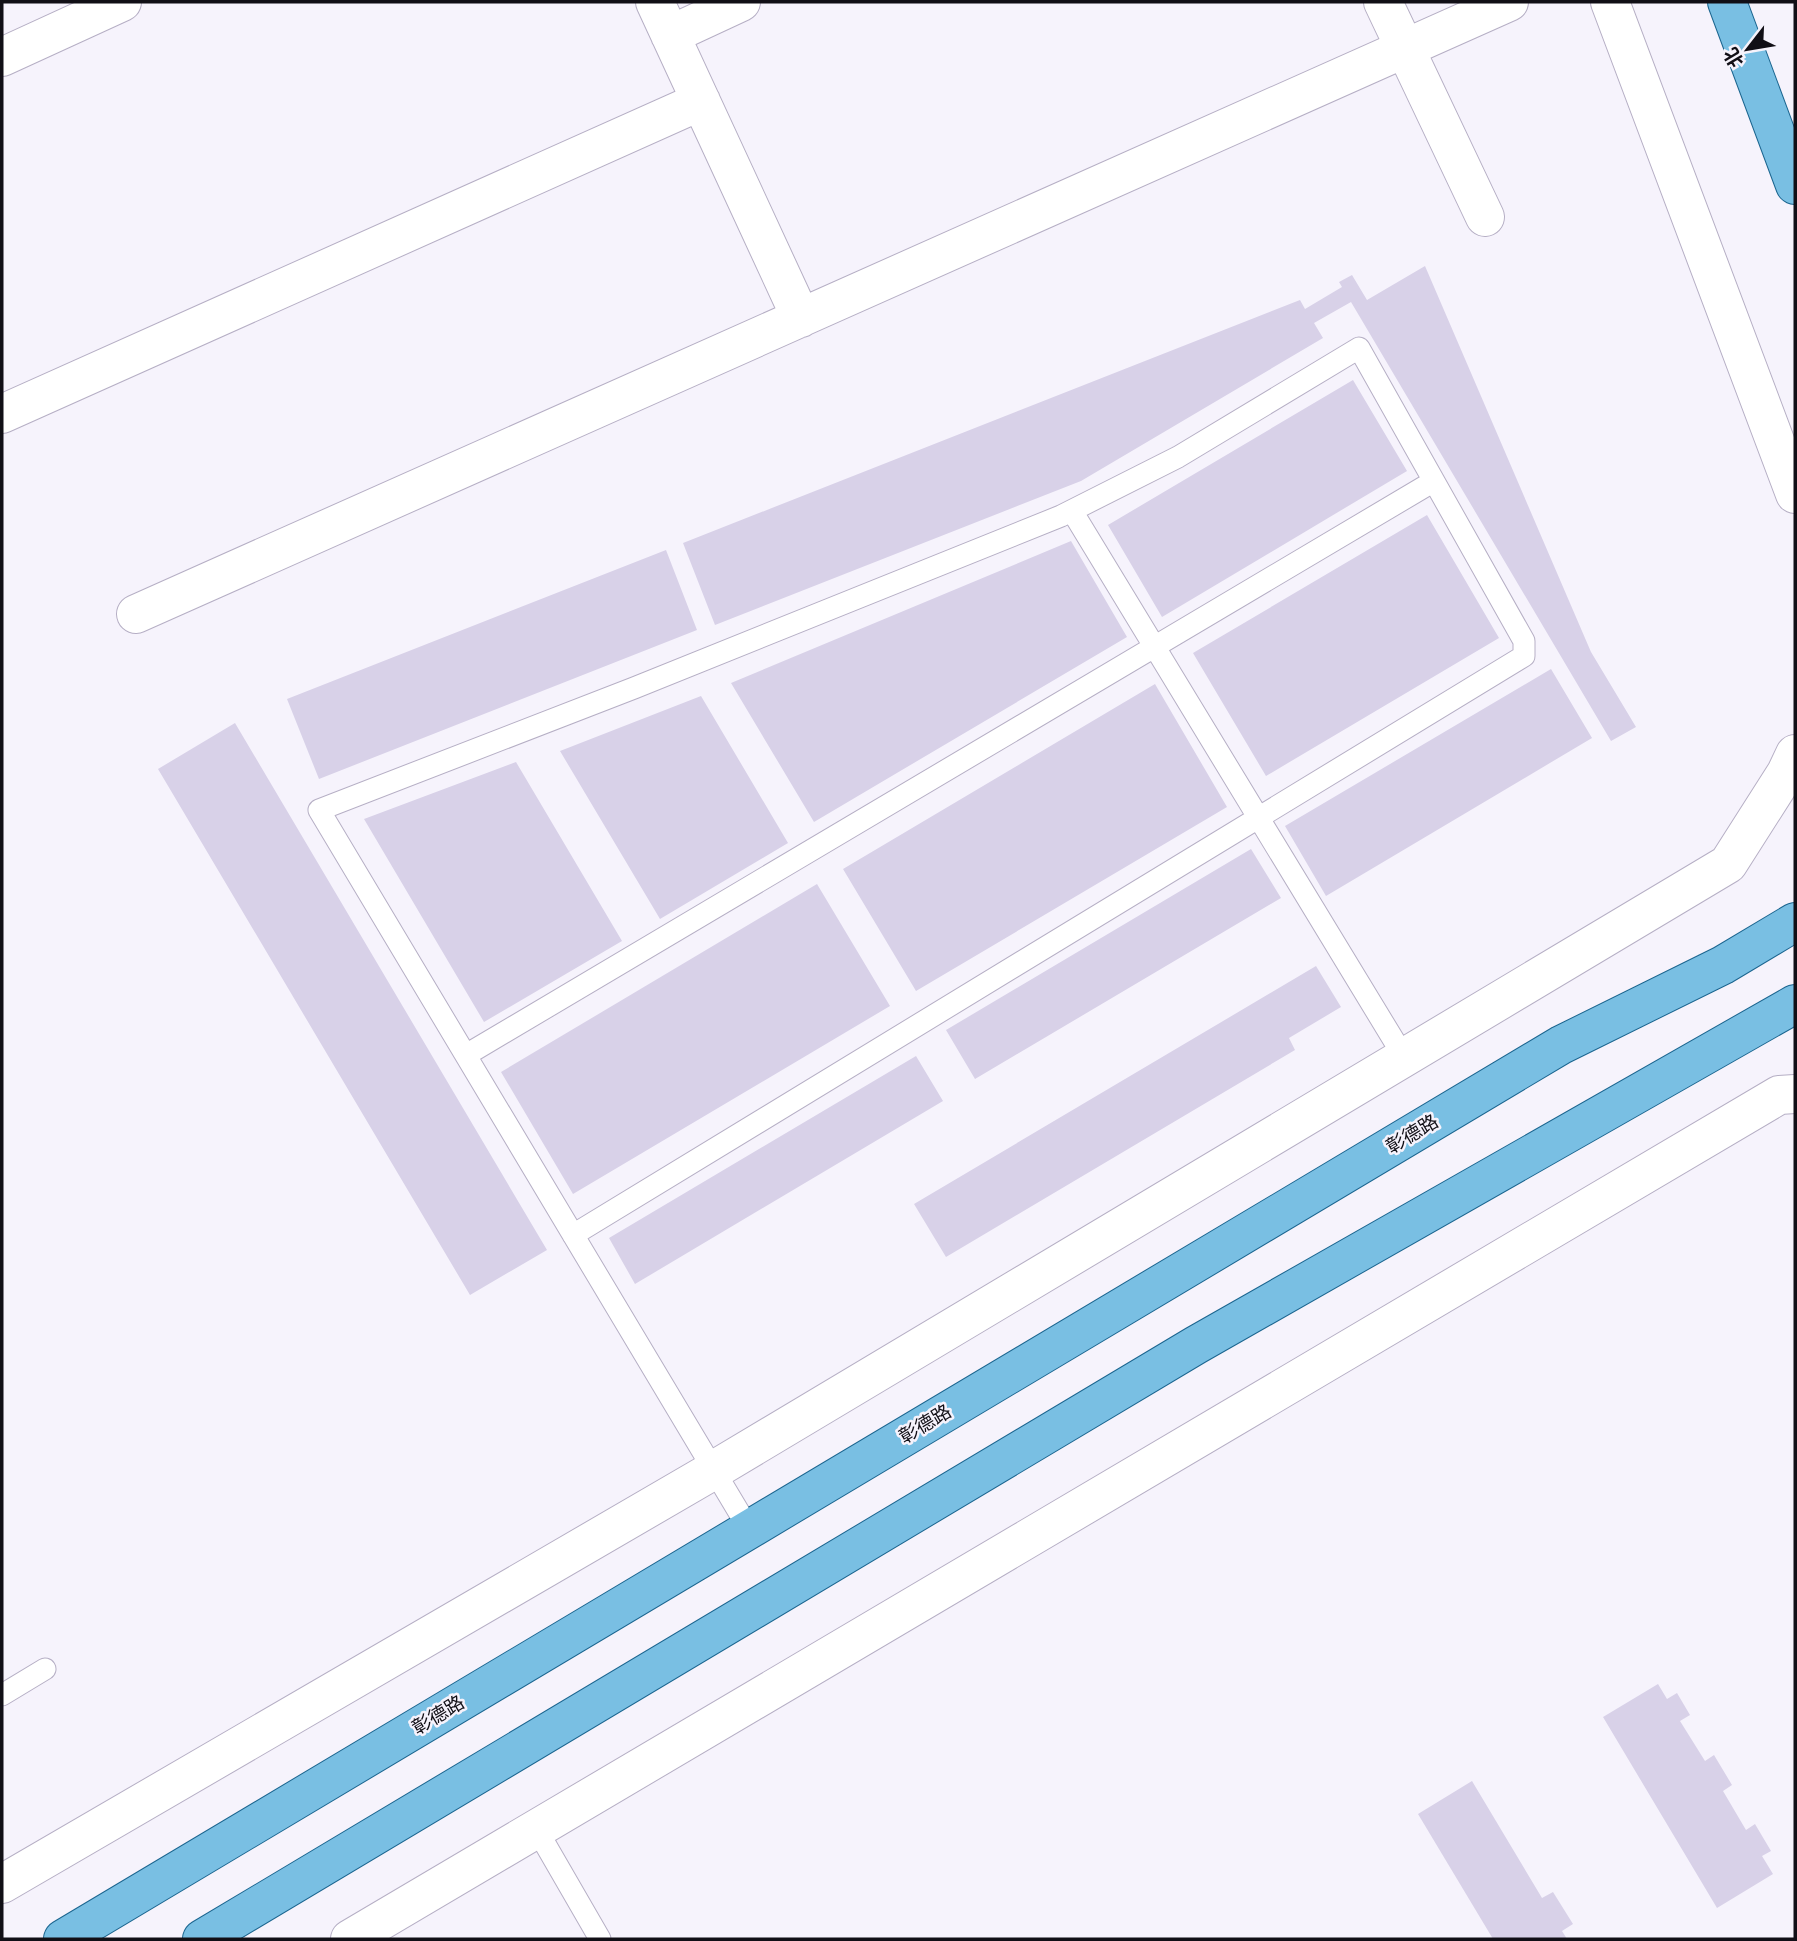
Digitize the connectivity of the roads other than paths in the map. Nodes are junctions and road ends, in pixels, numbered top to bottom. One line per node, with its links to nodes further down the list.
1 (122, 2): 9 (street)
2 (741, 2): 7 (street)
3 (1383, 2): 8 (street)
4 (1508, 2): 8 (street)
5 (1610, 2): 16 (street)
6 (1727, 2): 11 (main road)
7 (663, 18): 10 (street)
8 (1405, 48): 12 (street); 13 (street)
9 (2, 57)
10 (701, 101): 13 (street); 14 (street)
11 (1795, 185)
12 (1485, 217)
13 (801, 318): 18 (street)
14 (2, 414)
15 (1434, 481): 17 (lane); 19 (lane); 21 (lane)
16 (1795, 494)
17 (1072, 510): 19 (lane); 24 (lane)
18 (136, 614)
19 (1155, 647): 21 (lane); 24 (lane)
20 (1795, 754): 25 (street)
21 (1259, 818): 25 (lane); 27 (lane)
22 (1795, 922): 29 (main road, 彰德路)
23 (1795, 1004): 35 (main road)
24 (466, 1055): 27 (lane)
25 (1404, 1058): 28 (street)
26 (1795, 1094): 32 (street)
27 (573, 1234): 28 (lane)
28 (714, 1470): 29 (lane); 33 (street)
29 (750, 1529): 34 (main road, 彰德路)
30 (45, 1669): 31 (lane)
31 (2, 1695)
32 (537, 1830): 36 (street); 37 (lane)
33 (2, 1884)
34 (62, 1939)
35 (202, 1939)
36 (351, 1939)
37 (600, 1939)

